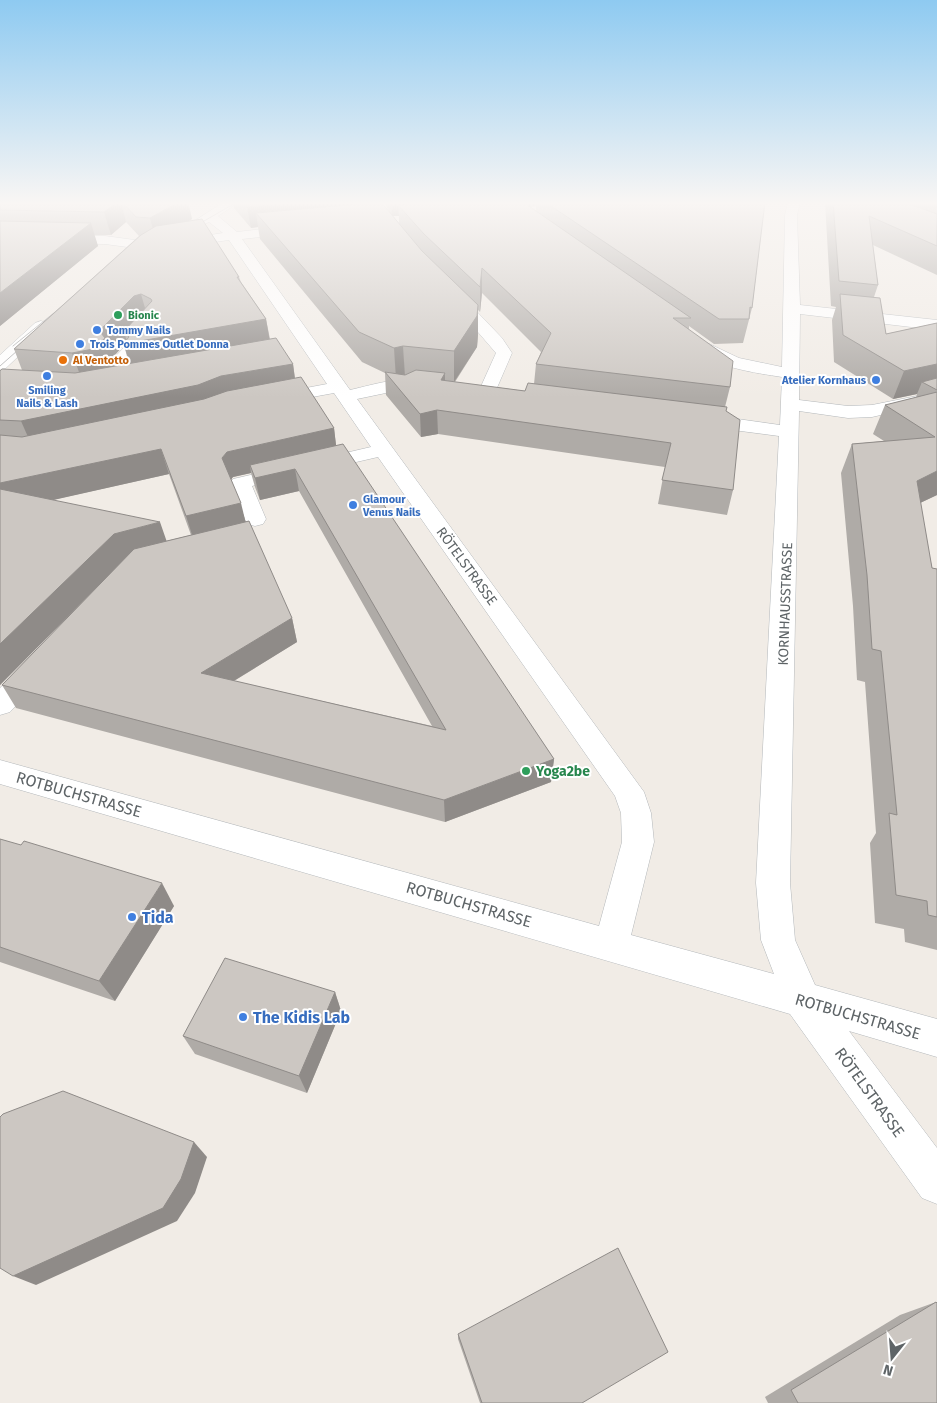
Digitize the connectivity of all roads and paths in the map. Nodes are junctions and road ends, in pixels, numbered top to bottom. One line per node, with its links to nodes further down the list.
1 (251, 267): 13 (street, RÖTELSTRASSE)
2 (792, 267): 4 (street, KORNHAUSSTRASSE)
3 (441, 283): 14 (street)
4 (792, 309): 6 (street); 10 (street, KORNHAUSSTRASSE)
5 (55, 314): 9 (street)
6 (937, 325)
7 (150, 329): 11 (street)
8 (687, 335): 10 (street)
9 (0, 364)
10 (791, 373): 17 (street, KORNHAUSSTRASSE)
11 (138, 380)
12 (442, 387): 13 (street)
13 (342, 391): 16 (street); 20 (street, RÖTELSTRASSE)
14 (487, 393)
15 (936, 398): 17 (street)
16 (255, 403)
17 (790, 404): 19 (street, KORNHAUSSTRASSE)
18 (686, 418): 19 (street)
19 (790, 432): 26 (street, KORNHAUSSTRASSE)
20 (384, 450): 21 (street); 25 (street, RÖTELSTRASSE)
21 (255, 519)
22 (53, 649): 23 (street)
23 (0, 705)
24 (0, 772): 25 (street, ROTBUCHSTRASSE)
25 (611, 945): 26 (street, ROTBUCHSTRASSE)
26 (803, 1000): 27 (street, ROTBUCHSTRASSE); 28 (street, RÖTELSTRASSE)
27 (937, 1038)
28 (937, 1183)

